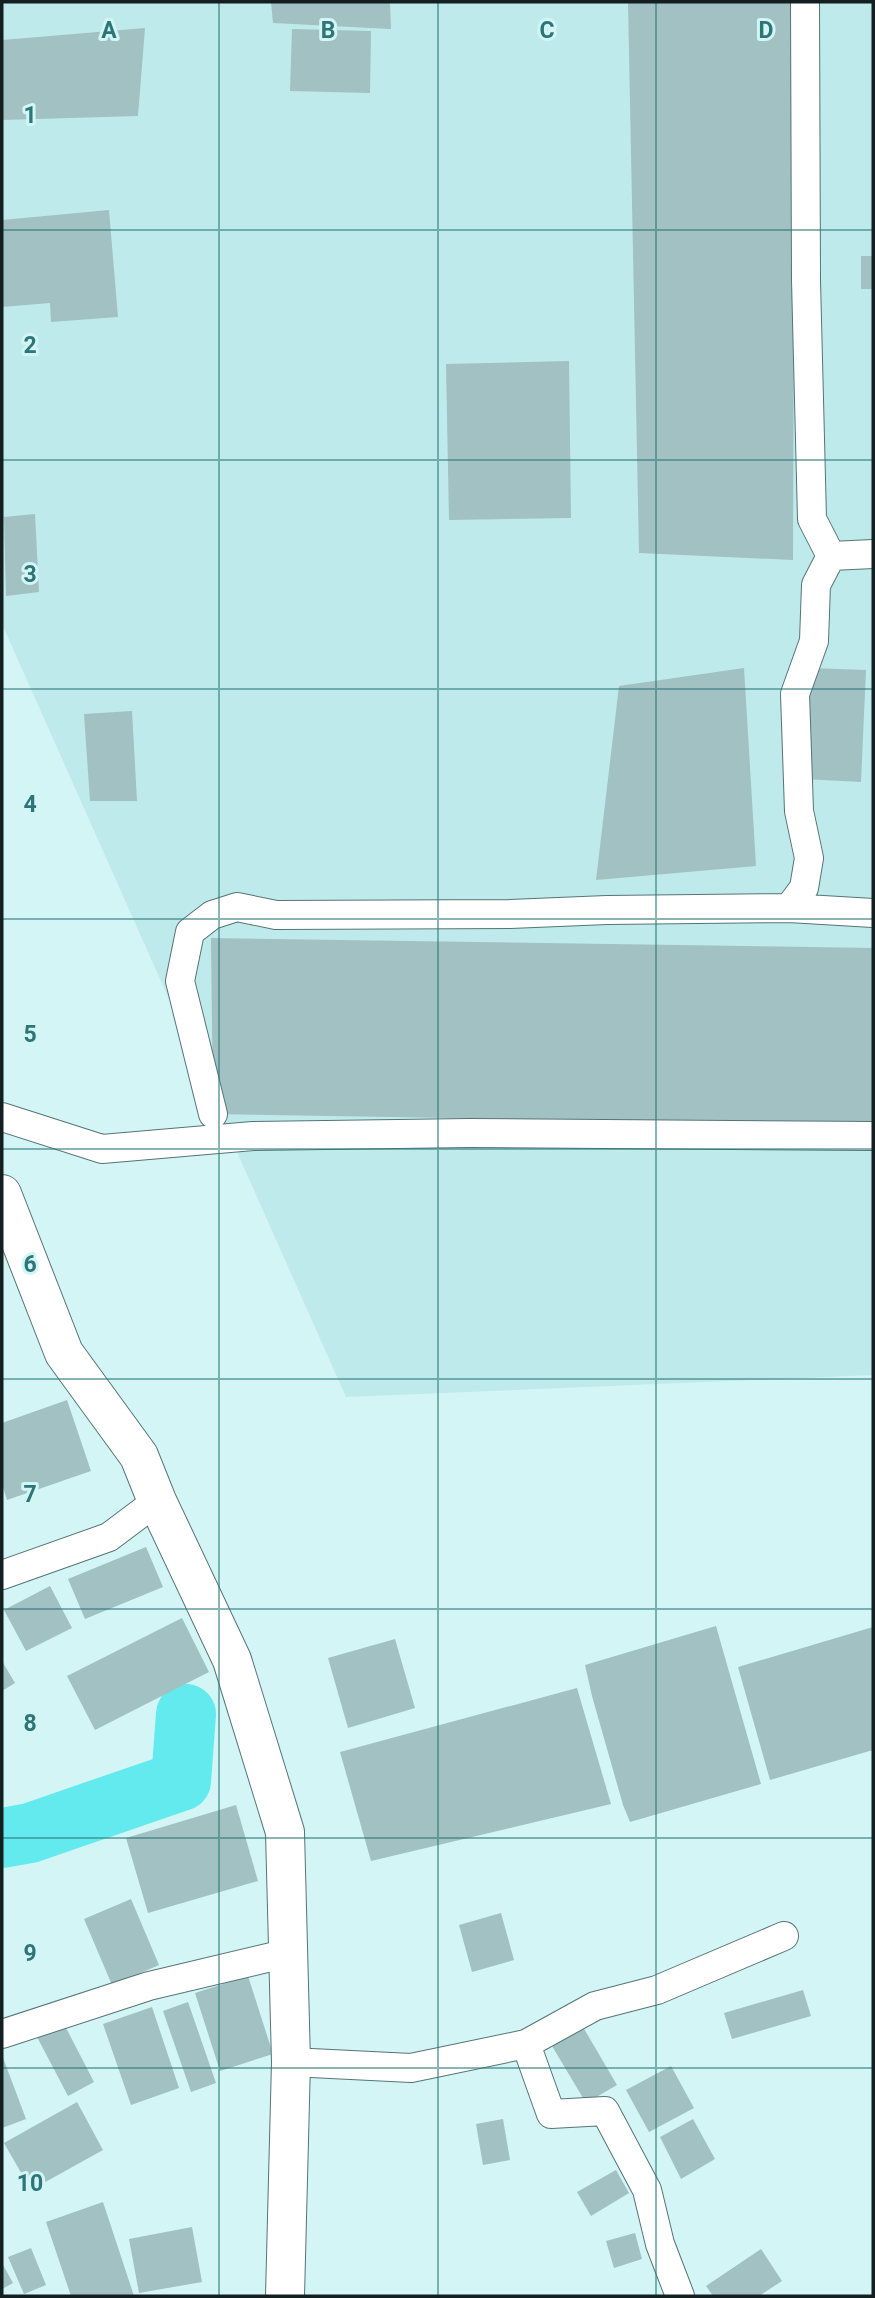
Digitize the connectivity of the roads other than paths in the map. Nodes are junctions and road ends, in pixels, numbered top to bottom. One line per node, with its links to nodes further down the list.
1 (805, 2): 3 (street)
2 (873, 554): 3 (street)
3 (831, 556): 4 (street)
4 (789, 908): 5 (street); 6 (street)
5 (873, 913)
6 (213, 1114)
7 (2, 1117): 8 (street)
8 (873, 1136)
9 (2, 1194): 10 (main road)
10 (157, 1501): 11 (street); 13 (main road)
11 (2, 1575)
12 (784, 1936): 15 (street)
13 (288, 1953): 14 (street); 16 (main road)
14 (2, 2034)
15 (526, 2044): 16 (street); 18 (street)
16 (291, 2062): 17 (main road)
17 (285, 2296)
18 (680, 2296)

